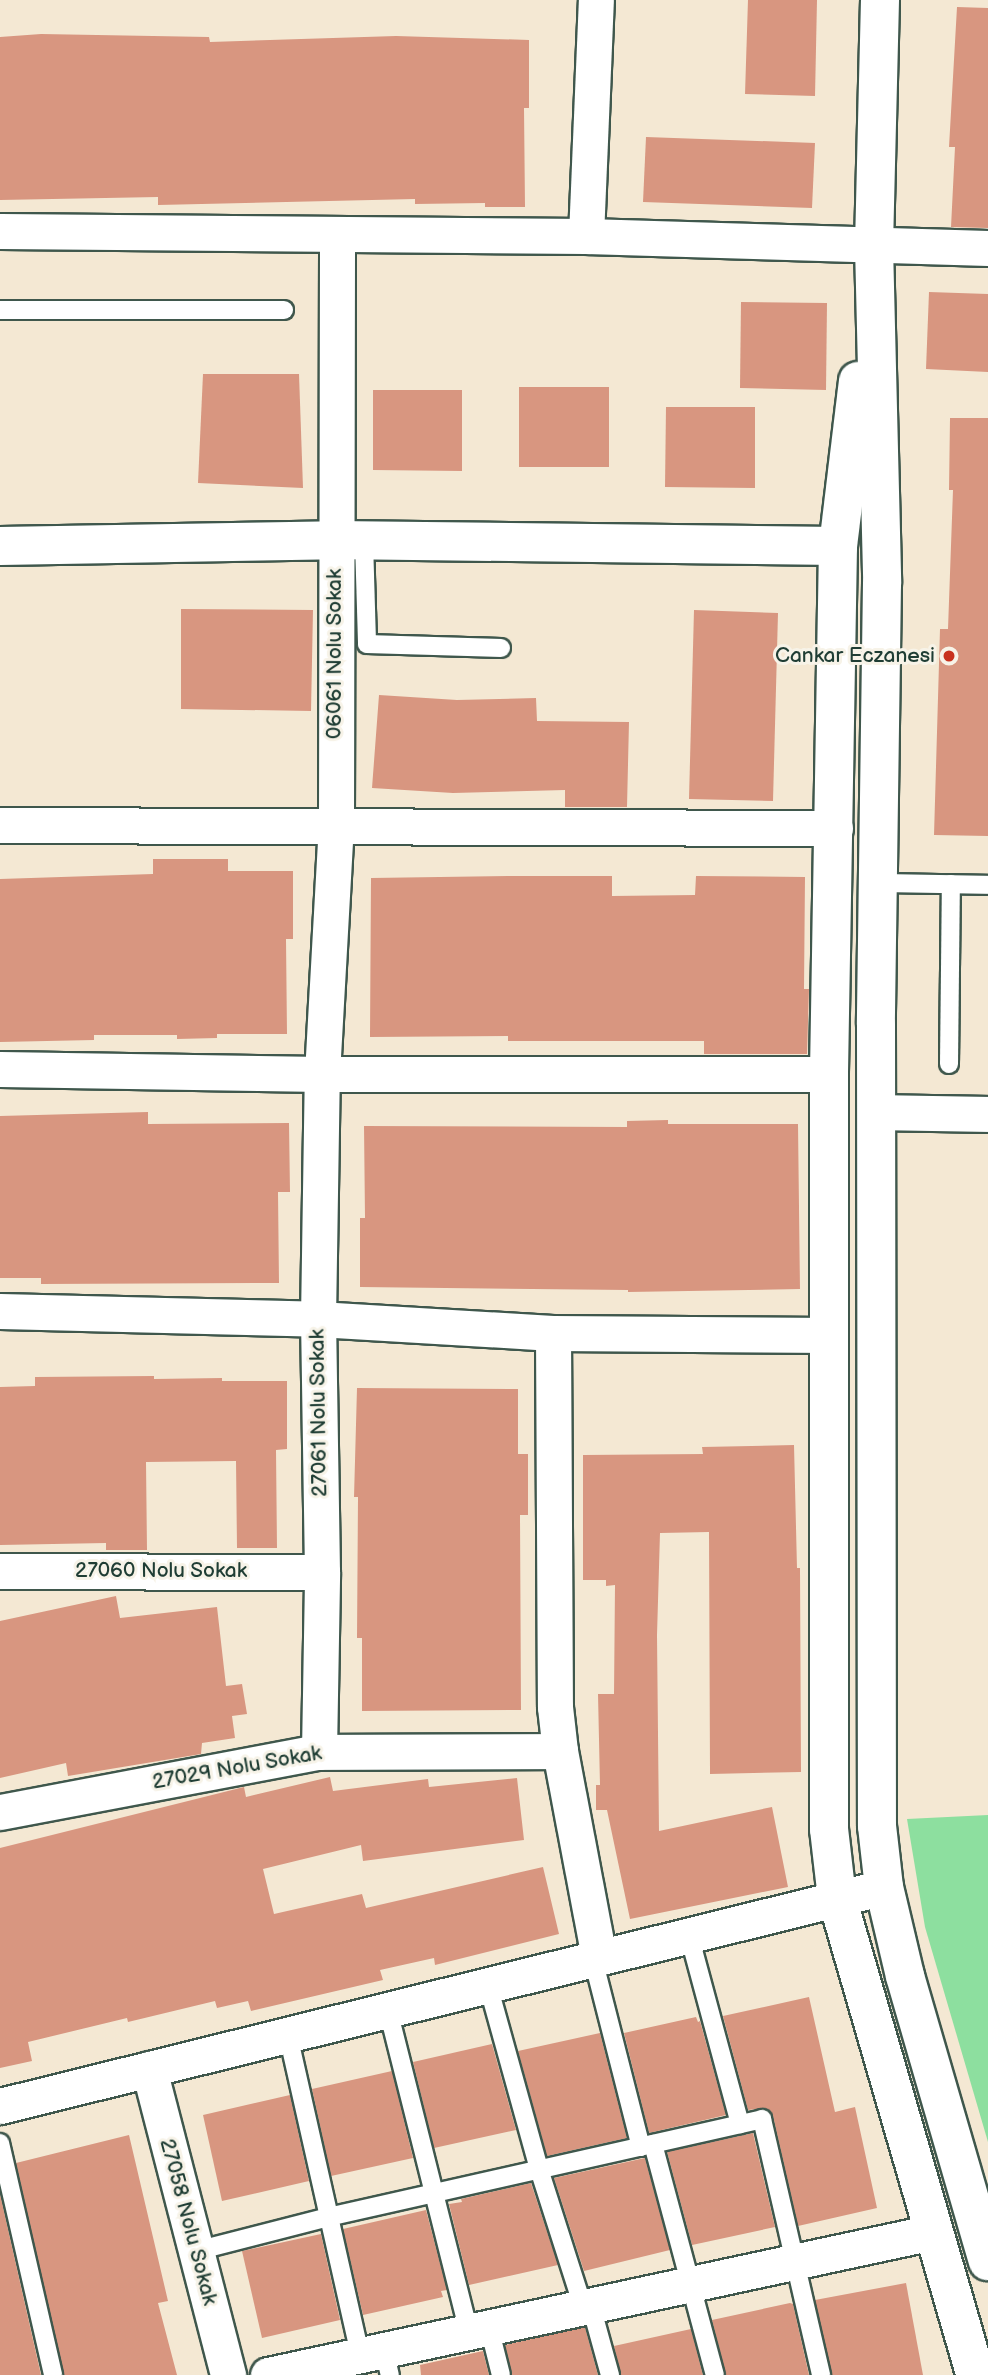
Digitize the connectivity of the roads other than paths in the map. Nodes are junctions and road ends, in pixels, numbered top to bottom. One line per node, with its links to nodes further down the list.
1 (596, 0): 5 (street)
2 (880, 0): 6 (street)
3 (0, 231): 4 (street)
4 (337, 234): 5 (street); 10 (street, 06061 Nolu Sokak)
5 (586, 236): 6 (street)
6 (874, 246): 7 (street); 12 (street); 17 (street)
7 (988, 248)
8 (0, 310): 9 (lane)
9 (284, 310)
10 (349, 540): 11 (street); 12 (street); 13 (lane); 15 (street, 06061 Nolu Sokak)
11 (0, 546)
12 (838, 546): 16 (street)
13 (501, 648)
14 (0, 825): 15 (street)
15 (335, 825): 16 (street); 22 (street, 06061 Nolu Sokak)
16 (835, 828): 23 (street)
17 (877, 883): 18 (lane); 24 (street)
18 (951, 884): 19 (lane); 20 (lane)
19 (988, 885)
20 (949, 1064)
21 (0, 1069): 22 (street)
22 (322, 1074): 23 (street); 27 (street, 27061 Nolu Sokak)
23 (829, 1074): 29 (street)
24 (876, 1112): 25 (street); 35 (street)
25 (988, 1114)
26 (0, 1311): 27 (street)
27 (318, 1319): 28 (street); 31 (street, 27061 Nolu Sokak)
28 (553, 1334): 29 (street); 32 (street)
29 (830, 1335): 36 (street)
30 (0, 1571): 31 (street, 27060 Nolu Sokak)
31 (322, 1572): 33 (street, 27061 Nolu Sokak)
32 (561, 1751): 33 (street, 27029 Nolu Sokak); 38 (street)
33 (318, 1752): 34 (street, 27029 Nolu Sokak)
34 (0, 1812)
35 (884, 1887): 36 (street); 52 (street)
36 (837, 1898): 37 (street); 50 (street)
37 (689, 1935): 38 (street); 44 (lane)
38 (596, 1958): 39 (street); 46 (lane)
39 (488, 1985): 40 (street); 47 (lane)
40 (388, 2010): 41 (street); 48 (lane)
41 (288, 2035): 42 (street); 49 (lane)
42 (149, 2069): 43 (street); 51 (street, 27058 Nolu Sokak)
43 (0, 2106)
44 (740, 2124): 46 (lane); 53 (lane)
45 (0, 2143): 58 (lane)
46 (647, 2145): 47 (lane); 54 (lane)
47 (539, 2169): 48 (lane); 55 (lane)
48 (434, 2193): 49 (lane); 56 (lane)
49 (328, 2217): 51 (lane); 57 (lane)
50 (933, 2232): 53 (street); 65 (street)
51 (196, 2251): 59 (street, 27058 Nolu Sokak)
52 (988, 2261)
53 (793, 2262): 54 (street); 64 (lane)
54 (691, 2284): 55 (street); 63 (lane)
55 (587, 2306): 56 (street); 62 (lane)
56 (479, 2330): 57 (street); 61 (lane)
57 (378, 2360): 60 (street)
58 (53, 2375)
59 (228, 2375)
60 (268, 2375)
61 (501, 2375)
62 (610, 2375)
63 (715, 2375)
64 (821, 2375)
65 (976, 2375)

